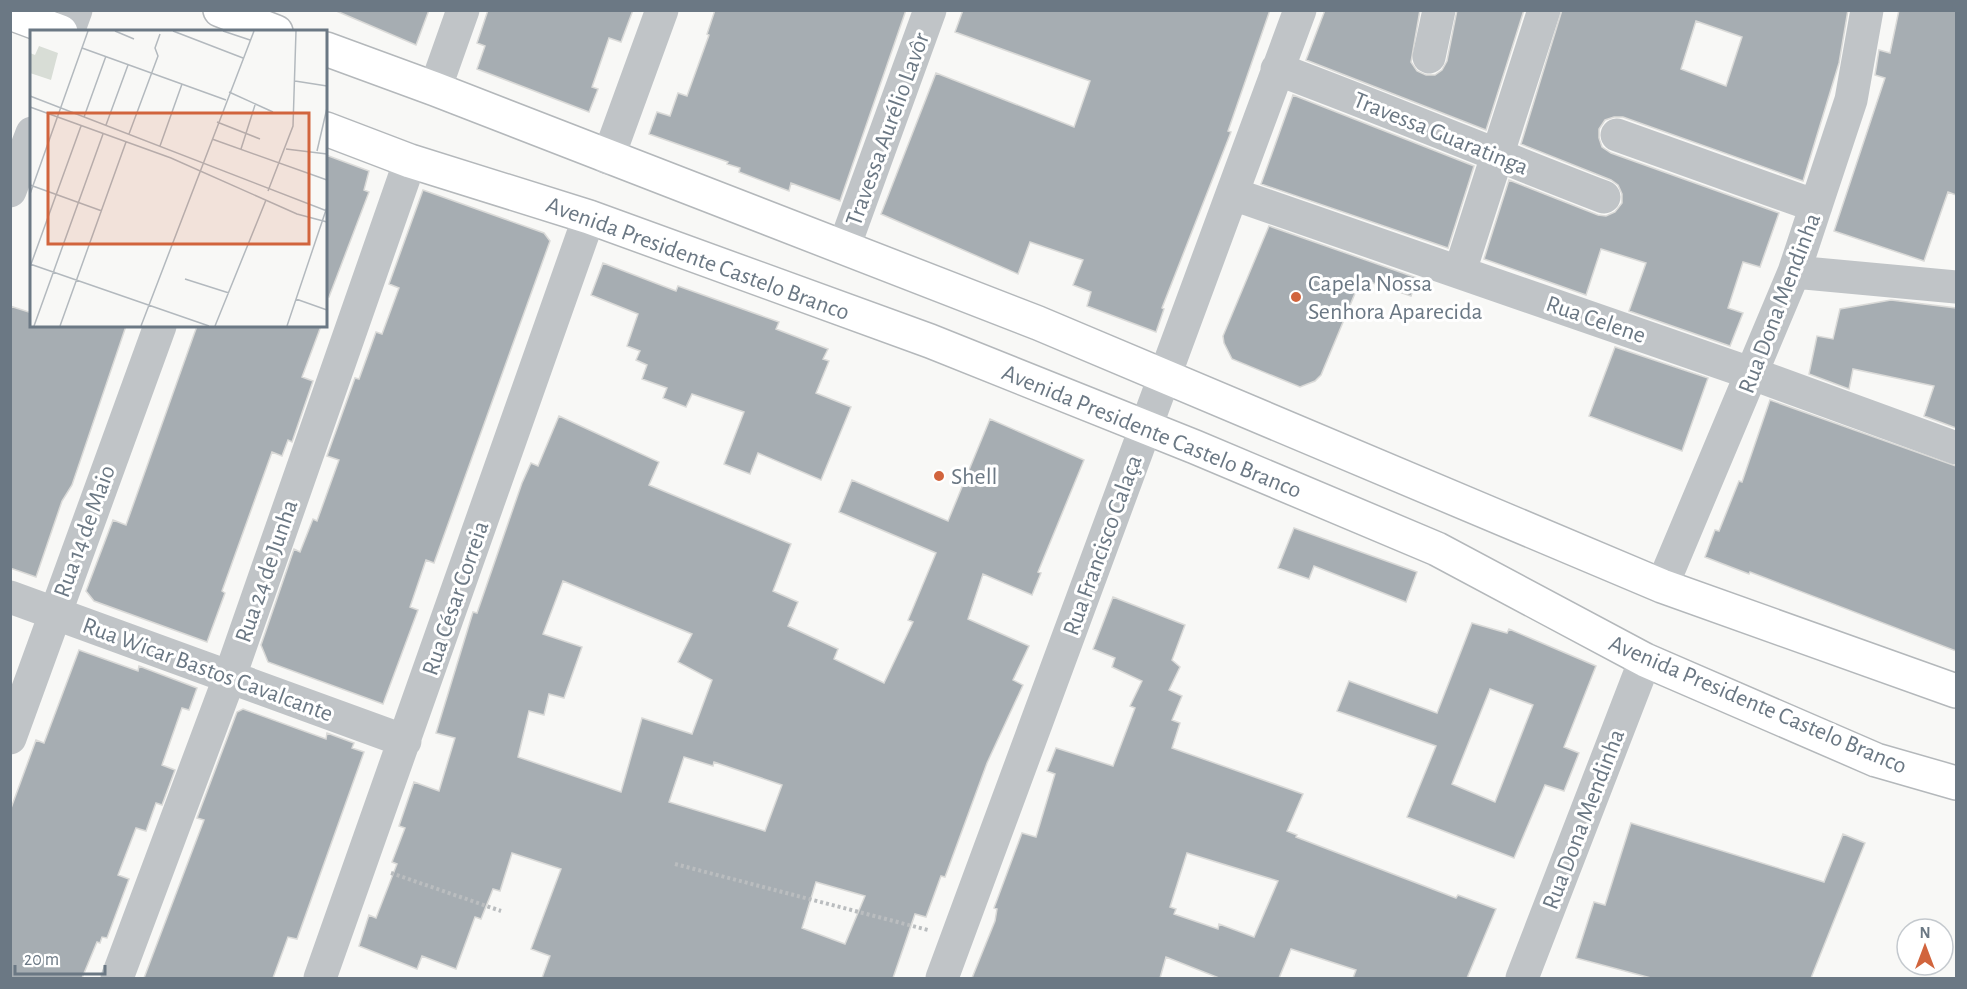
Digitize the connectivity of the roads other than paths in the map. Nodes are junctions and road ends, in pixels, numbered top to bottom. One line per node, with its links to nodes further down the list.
1 (76, 10): 13 (street)
2 (220, 10): 11 (main road)
3 (463, 10): 17 (street)
4 (662, 10): 22 (street)
5 (930, 10): 29 (street, Travessa Aurélio Lavôr)
6 (1300, 10): 16 (street, Rua Francisco Calaça)
7 (1439, 10): 15 (street)
8 (1544, 10): 21 (street)
9 (1867, 10): 27 (street, Rua Dona Mendinha)
10 (10, 13): 12 (main road)
11 (273, 24)
12 (56, 30)
13 (69, 30)
14 (327, 50): 17 (main road)
15 (1429, 57)
16 (1277, 69): 21 (street, Travessa Guaratinga); 25 (street, Rua Francisco Calaça)
17 (435, 89): 22 (main road)
18 (327, 129): 23 (main road, Avenida Presidente Castelo Branco)
19 (1617, 135): 27 (street)
20 (30, 138): 24 (street)
21 (1499, 156): 26 (street, Travessa Guaratinga); 30 (street)
22 (608, 158): 29 (main road)
23 (410, 161): 28 (main road, Avenida Presidente Castelo Branco); 42 (street, Rua 24 de Junha)
24 (10, 191)
25 (1233, 194): 30 (street, Rua Celene); 35 (street, Rua Francisco Calaça)
26 (1604, 197)
27 (1816, 206): 31 (street, Rua Dona Mendinha)
28 (589, 217): 36 (main road, Avenida Presidente Castelo Branco); 45 (street, Rua César Correia)
29 (844, 247): 35 (main road)
30 (1460, 271): 34 (street, Rua Celene)
31 (1794, 272): 32 (street); 34 (street, Rua Dona Mendinha)
32 (1956, 287)
33 (160, 327): 40 (street, Rua 14 de Maio)
34 (1752, 374): 37 (street, Rua Celene); 38 (street, Rua Dona Mendinha)
35 (1163, 375): 36 (street, Rua Francisco Calaça); 38 (main road)
36 (1145, 427): 41 (main road, Avenida Presidente Castelo Branco); 49 (street, Rua Francisco Calaça)
37 (1956, 448)
38 (1662, 586): 43 (main road)
39 (10, 597): 40 (street, Rua Wicar Bastos Cavalcante)
40 (54, 613): 42 (street, Rua Wicar Bastos Cavalcante); 44 (street, Rua 14 de Maio)
41 (1645, 660): 46 (main road, Avenida Presidente Castelo Branco); 50 (street, Rua Dona Mendinha)
42 (230, 676): 45 (street, Rua Wicar Bastos Cavalcante); 47 (street, Rua 24 de Junha)
43 (1956, 691)
44 (10, 738)
45 (405, 741): 48 (street, Rua César Correia)
46 (1956, 783)
47 (117, 978)
48 (320, 978)
49 (942, 978)
50 (1522, 978)

